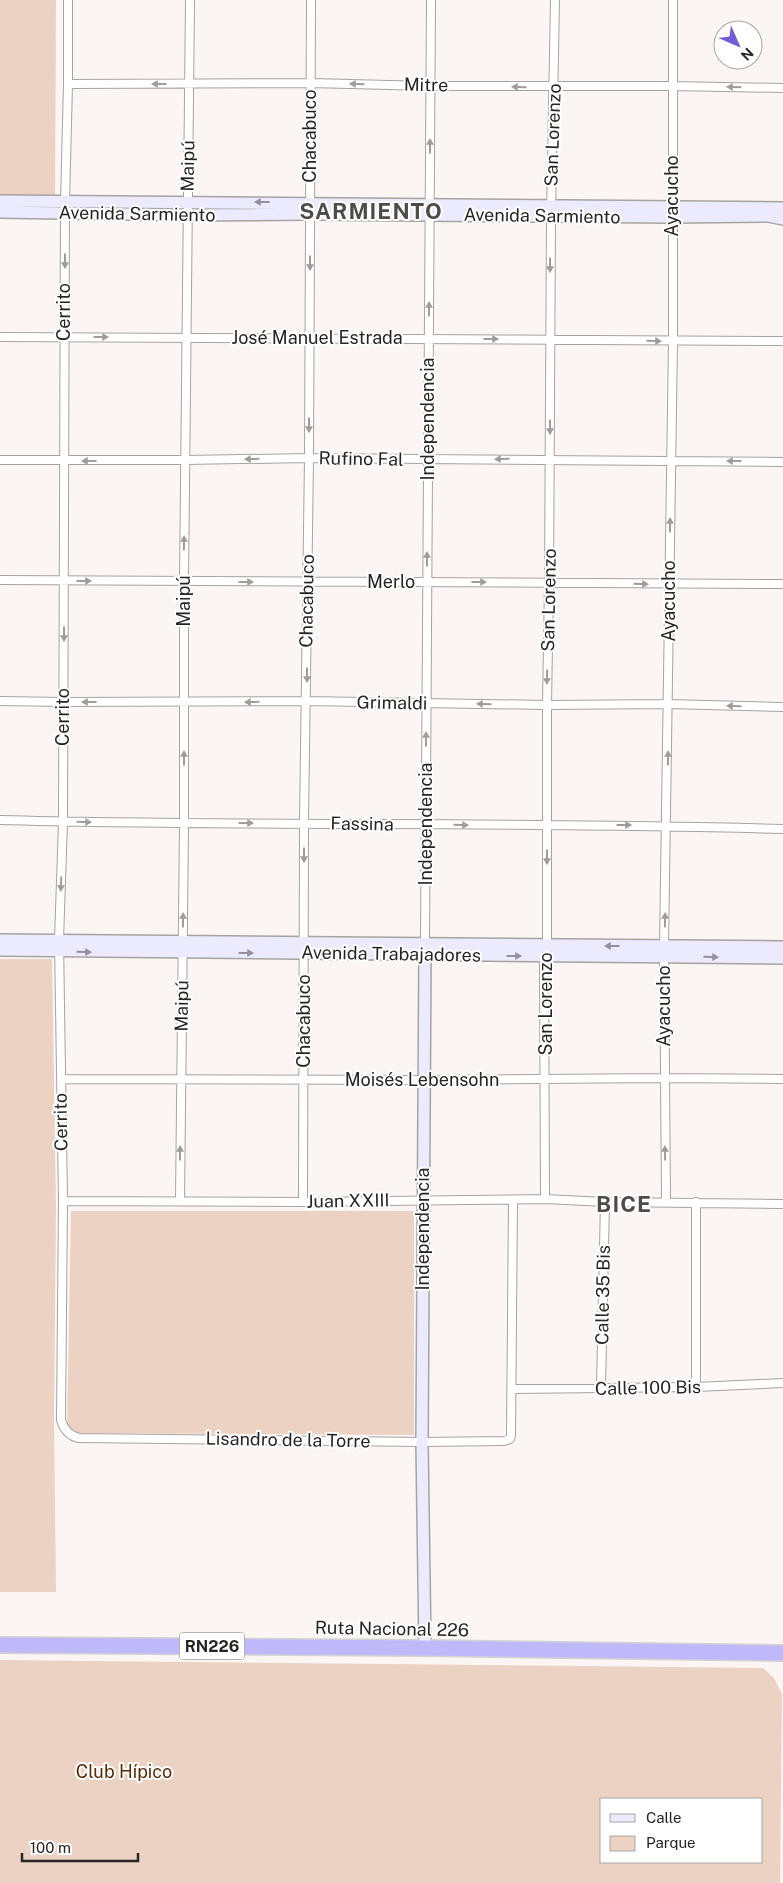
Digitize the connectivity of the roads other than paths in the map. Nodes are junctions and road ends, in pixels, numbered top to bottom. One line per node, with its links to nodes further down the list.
1 (68, 0): 8 (street, Cerrito)
2 (190, 0): 9 (street, Maipú)
3 (311, 0): 7 (street, Chacabuco)
4 (431, 0): 10 (street, Independencia)
5 (555, 0): 12 (street, San Lorenzo)
6 (673, 0): 11 (street, Ayacucho)
7 (310, 83): 9 (street, Mitre); 10 (street, Mitre, one-way to 7); 17 (street, Chacabuco)
8 (68, 84): 9 (street, Mitre, one-way to 8); 16 (street, Cerrito)
9 (189, 84): 15 (street, Maipú)
10 (430, 86): 12 (street, Mitre, one-way to 10); 19 (street, Independencia, one-way to 10)
11 (672, 86): 12 (street, Mitre); 13 (street, Mitre, one-way to 11); 22 (street, Ayacucho)
12 (554, 87): 20 (street, San Lorenzo)
13 (783, 88)
14 (0, 201): 16 (main road, Avenida Sarmiento)
15 (188, 202): 16 (main road, Avenida Sarmiento); 17 (main road, Avenida Sarmiento, one-way to 15); 23 (street, Maipú)
16 (65, 207): 21 (main road, Avenida Sarmiento); 23 (main road, Avenida Sarmiento); 26 (street, Cerrito, one-way to 26)
17 (310, 208): 19 (main road, Avenida Sarmiento); 23 (main road, Avenida Sarmiento); 28 (street, Chacabuco, one-way to 28)
18 (783, 208): 22 (main road, Avenida Sarmiento)
19 (430, 210): 20 (main road, Avenida Sarmiento); 29 (street, Independencia, one-way to 19)
20 (551, 210): 22 (main road, Avenida Sarmiento); 30 (street, San Lorenzo, one-way to 30)
21 (0, 212)
22 (672, 212): 24 (main road, Avenida Sarmiento); 31 (street, Ayacucho)
23 (187, 215): 27 (street, Maipú)
24 (783, 219)
25 (0, 337): 26 (street, José Manuel Estrada)
26 (64, 337): 27 (street, José Manuel Estrada, one-way to 27); 38 (street, Cerrito)
27 (186, 337): 28 (street, José Manuel Estrada); 36 (street, Maipú)
28 (309, 337): 29 (street, José Manuel Estrada); 33 (street, Chacabuco, one-way to 33)
29 (428, 339): 30 (street, José Manuel Estrada, one-way to 30); 37 (street, Independencia)
30 (550, 340): 31 (street, José Manuel Estrada, one-way to 31); 34 (street, San Lorenzo, one-way to 34)
31 (673, 341): 32 (street, José Manuel Estrada); 39 (street, Ayacucho)
32 (783, 341)
33 (310, 458): 36 (street, Rufino Fal, one-way to 36); 37 (street, Rufino Fal); 45 (street, Chacabuco)
34 (550, 459): 37 (street, Rufino Fal, one-way to 37); 39 (street, Rufino Fal); 46 (street, San Lorenzo)
35 (0, 460): 38 (street, Rufino Fal)
36 (185, 460): 38 (street, Rufino Fal, one-way to 38); 43 (street, Maipú, one-way to 36)
37 (428, 460): 44 (street, Independencia, one-way to 37)
38 (65, 461): 42 (street, Cerrito)
39 (671, 461): 40 (street, Rufino Fal, one-way to 39); 47 (street, Ayacucho, one-way to 39)
40 (783, 462)
41 (0, 580): 42 (street, Merlo)
42 (64, 581): 43 (street, Merlo, one-way to 43); 51 (street, Cerrito, one-way to 51)
43 (184, 582): 45 (street, Merlo, one-way to 45); 52 (street, Maipú)
44 (427, 582): 45 (street, Merlo); 46 (street, Merlo, one-way to 46); 53 (street, Independencia)
45 (307, 583): 50 (street, Chacabuco, one-way to 50)
46 (549, 583): 47 (street, Merlo, one-way to 47); 54 (street, San Lorenzo, one-way to 54)
47 (669, 584): 48 (street, Merlo); 55 (street, Ayacucho)
48 (783, 584)
49 (0, 700): 51 (street, Grimaldi)
50 (307, 701): 52 (street, Grimaldi, one-way to 52); 53 (street, Grimaldi); 59 (street, Chacabuco)
51 (64, 702): 52 (street, Grimaldi, one-way to 51); 58 (street, Cerrito)
52 (184, 703): 60 (street, Maipú, one-way to 52)
53 (426, 703): 54 (street, Grimaldi, one-way to 53); 61 (street, Independencia, one-way to 53)
54 (546, 704): 55 (street, Grimaldi); 63 (street, San Lorenzo)
55 (669, 704): 56 (street, Grimaldi, one-way to 55); 62 (street, Ayacucho, one-way to 55)
56 (783, 707)
57 (0, 820): 58 (street, Fassina)
58 (63, 822): 60 (street, Fassina, one-way to 60); 66 (street, Cerrito, one-way to 66)
59 (304, 823): 60 (street, Fassina, one-way to 59); 61 (street, Fassina); 68 (street, Chacabuco, one-way to 68)
60 (184, 824): 67 (street, Maipú, one-way to 60)
61 (426, 825): 63 (street, Fassina, one-way to 63); 71 (street, Independencia)
62 (666, 825): 63 (street, Fassina, one-way to 62); 64 (street, Fassina); 73 (street, Ayacucho, one-way to 62)
63 (548, 826): 72 (street, San Lorenzo, one-way to 72)
64 (783, 829)
65 (0, 940): 66 (main road, Avenida Trabajadores)
66 (59, 946): 67 (main road, Avenida Trabajadores); 70 (main road, Avenida Trabajadores); 76 (street, Cerrito)
67 (183, 947): 68 (main road, Avenida Trabajadores); 77 (street, Maipú)
68 (304, 948): 71 (main road, Avenida Trabajadores); 80 (street, Chacabuco)
69 (783, 949): 73 (main road, Avenida Trabajadores); 74 (main road)
70 (0, 950)
71 (424, 950): 72 (main road, Avenida Trabajadores); 81 (main road, Independencia)
72 (546, 951): 73 (main road, Avenida Trabajadores); 78 (street, San Lorenzo)
73 (664, 951): 74 (main road, Avenida Trabajadores, one-way to 74); 75 (street, Ayacucho)
74 (783, 957)
75 (664, 1078): 78 (street, Moisés Lebensohn); 79 (street, Moisés Lebensohn); 89 (street, Ayacucho, one-way to 75)
76 (61, 1079): 77 (street, Moisés Lebensohn); 85 (street, Cerrito)
77 (181, 1079): 80 (street, Moisés Lebensohn); 86 (street, Maipú, one-way to 77)
78 (546, 1079): 81 (street, Moisés Lebensohn); 83 (street, San Lorenzo)
79 (783, 1079)
80 (303, 1080): 81 (street, Moisés Lebensohn); 87 (street, Chacabuco)
81 (425, 1080): 82 (main road, Independencia)
82 (423, 1199): 84 (street, Juan XXIII); 87 (street, Juan XXIII); 97 (main road, Independencia)
83 (545, 1199): 84 (street, Juan XXIII); 88 (street, Juan XXIII)
84 (513, 1200): 95 (street)
85 (63, 1201): 86 (street, Juan XXIII); 96 (street, Cerrito)
86 (180, 1201): 87 (street, Juan XXIII)
87 (303, 1202)
88 (605, 1202): 89 (street, Juan XXIII); 93 (street, Calle 35 Bis)
89 (666, 1202): 90 (street, Juan XXIII)
90 (696, 1202): 91 (street, Juan XXIII); 94 (street)
91 (783, 1204)
92 (783, 1383): 94 (street, Calle 100 Bis)
93 (601, 1388): 94 (street, Calle 100 Bis); 95 (street, Calle 100 Bis)
94 (696, 1388)
95 (513, 1390): 97 (street, Lisandro de la Torre)
96 (67, 1433): 97 (street, Lisandro de la Torre)
97 (422, 1442): 99 (main road, Independencia)
98 (0, 1645): 99 (highway, Ruta Nacional 226 / RN226)
99 (424, 1648): 100 (highway, Ruta Nacional 226 / RN226)
100 (783, 1652)

